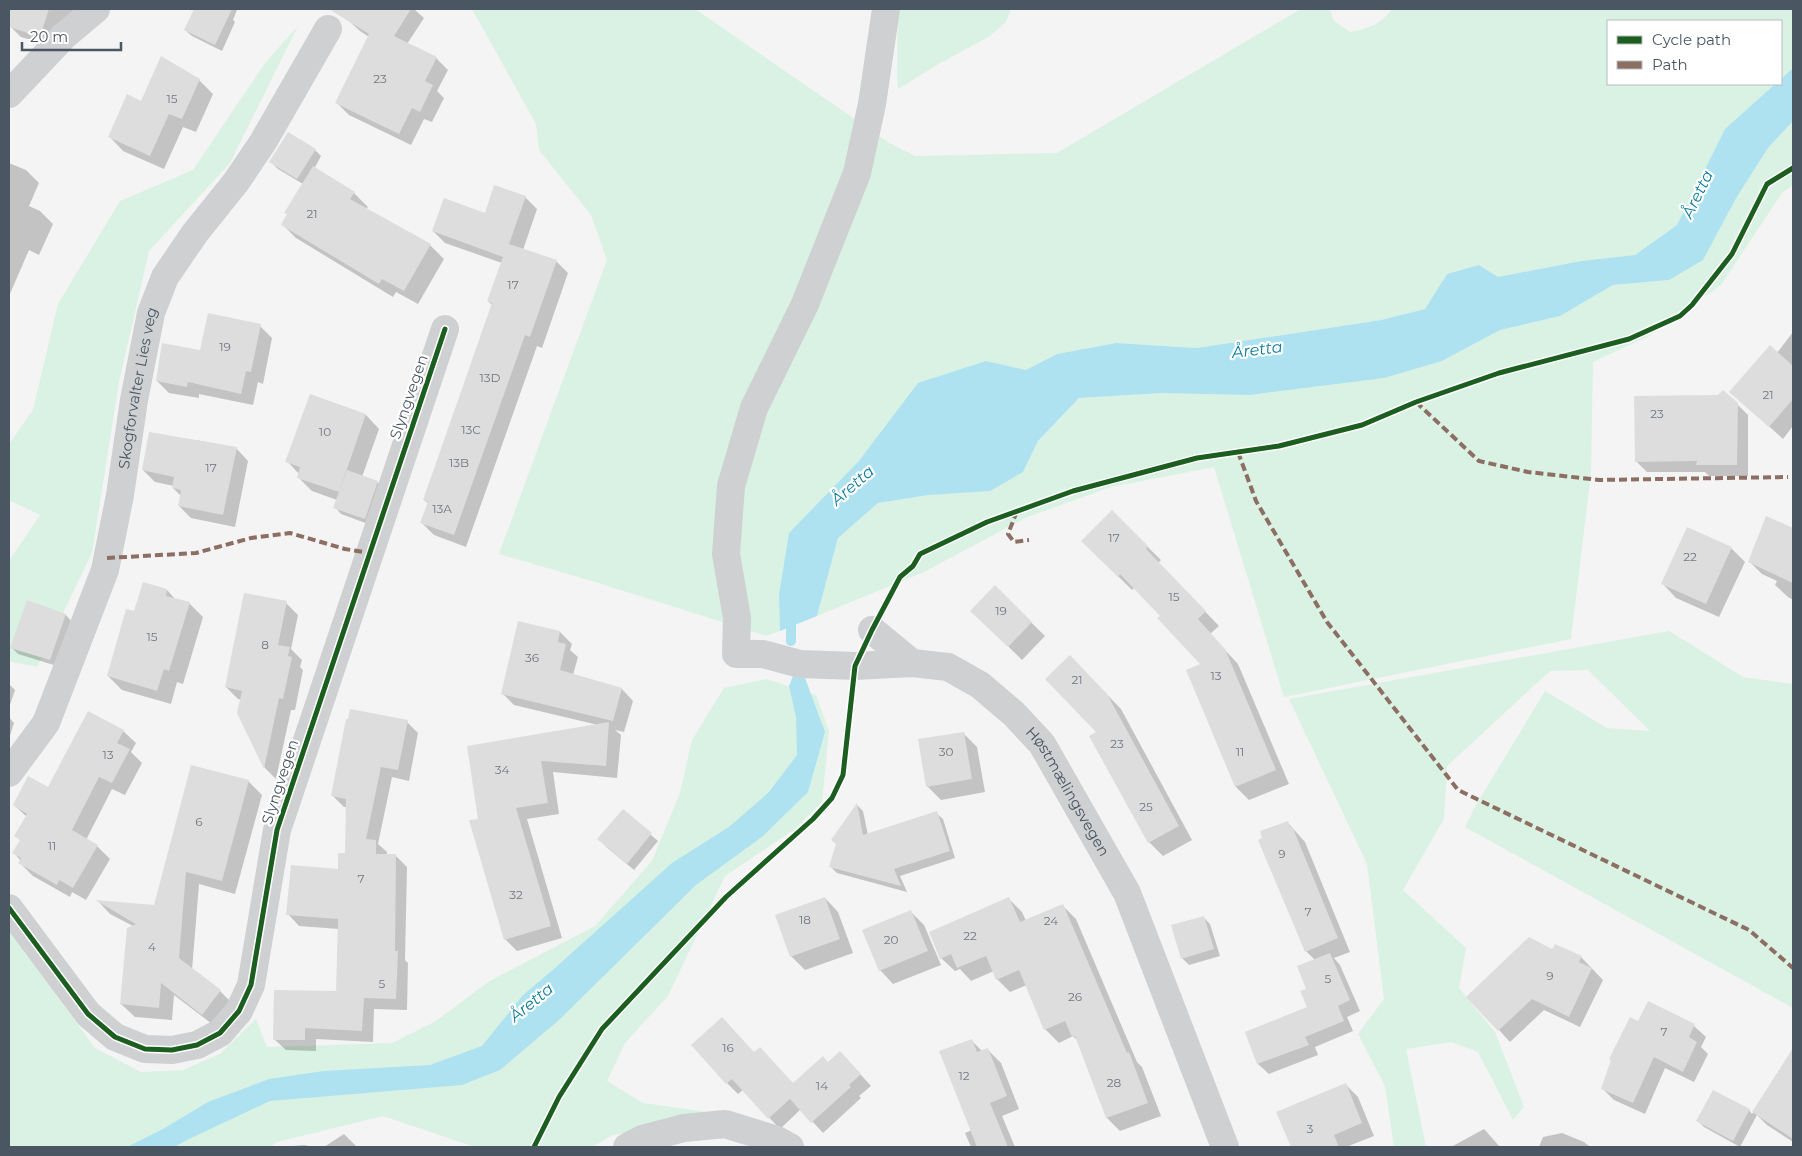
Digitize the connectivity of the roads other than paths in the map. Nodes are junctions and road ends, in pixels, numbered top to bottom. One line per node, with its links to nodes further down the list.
1 (96, 9): 4 (street)
2 (886, 9): 7 (street, Høstmælingsvegen)
3 (328, 29): 8 (street, Skogforvalter Lies veg)
4 (9, 94)
5 (445, 329): 9 (street, Slyngvegen)
6 (872, 630): 7 (street)
7 (912, 662): 12 (street, Høstmælingsvegen)
8 (9, 773)
9 (9, 908)
10 (627, 1147): 11 (street)
11 (790, 1147)
12 (1225, 1147)

